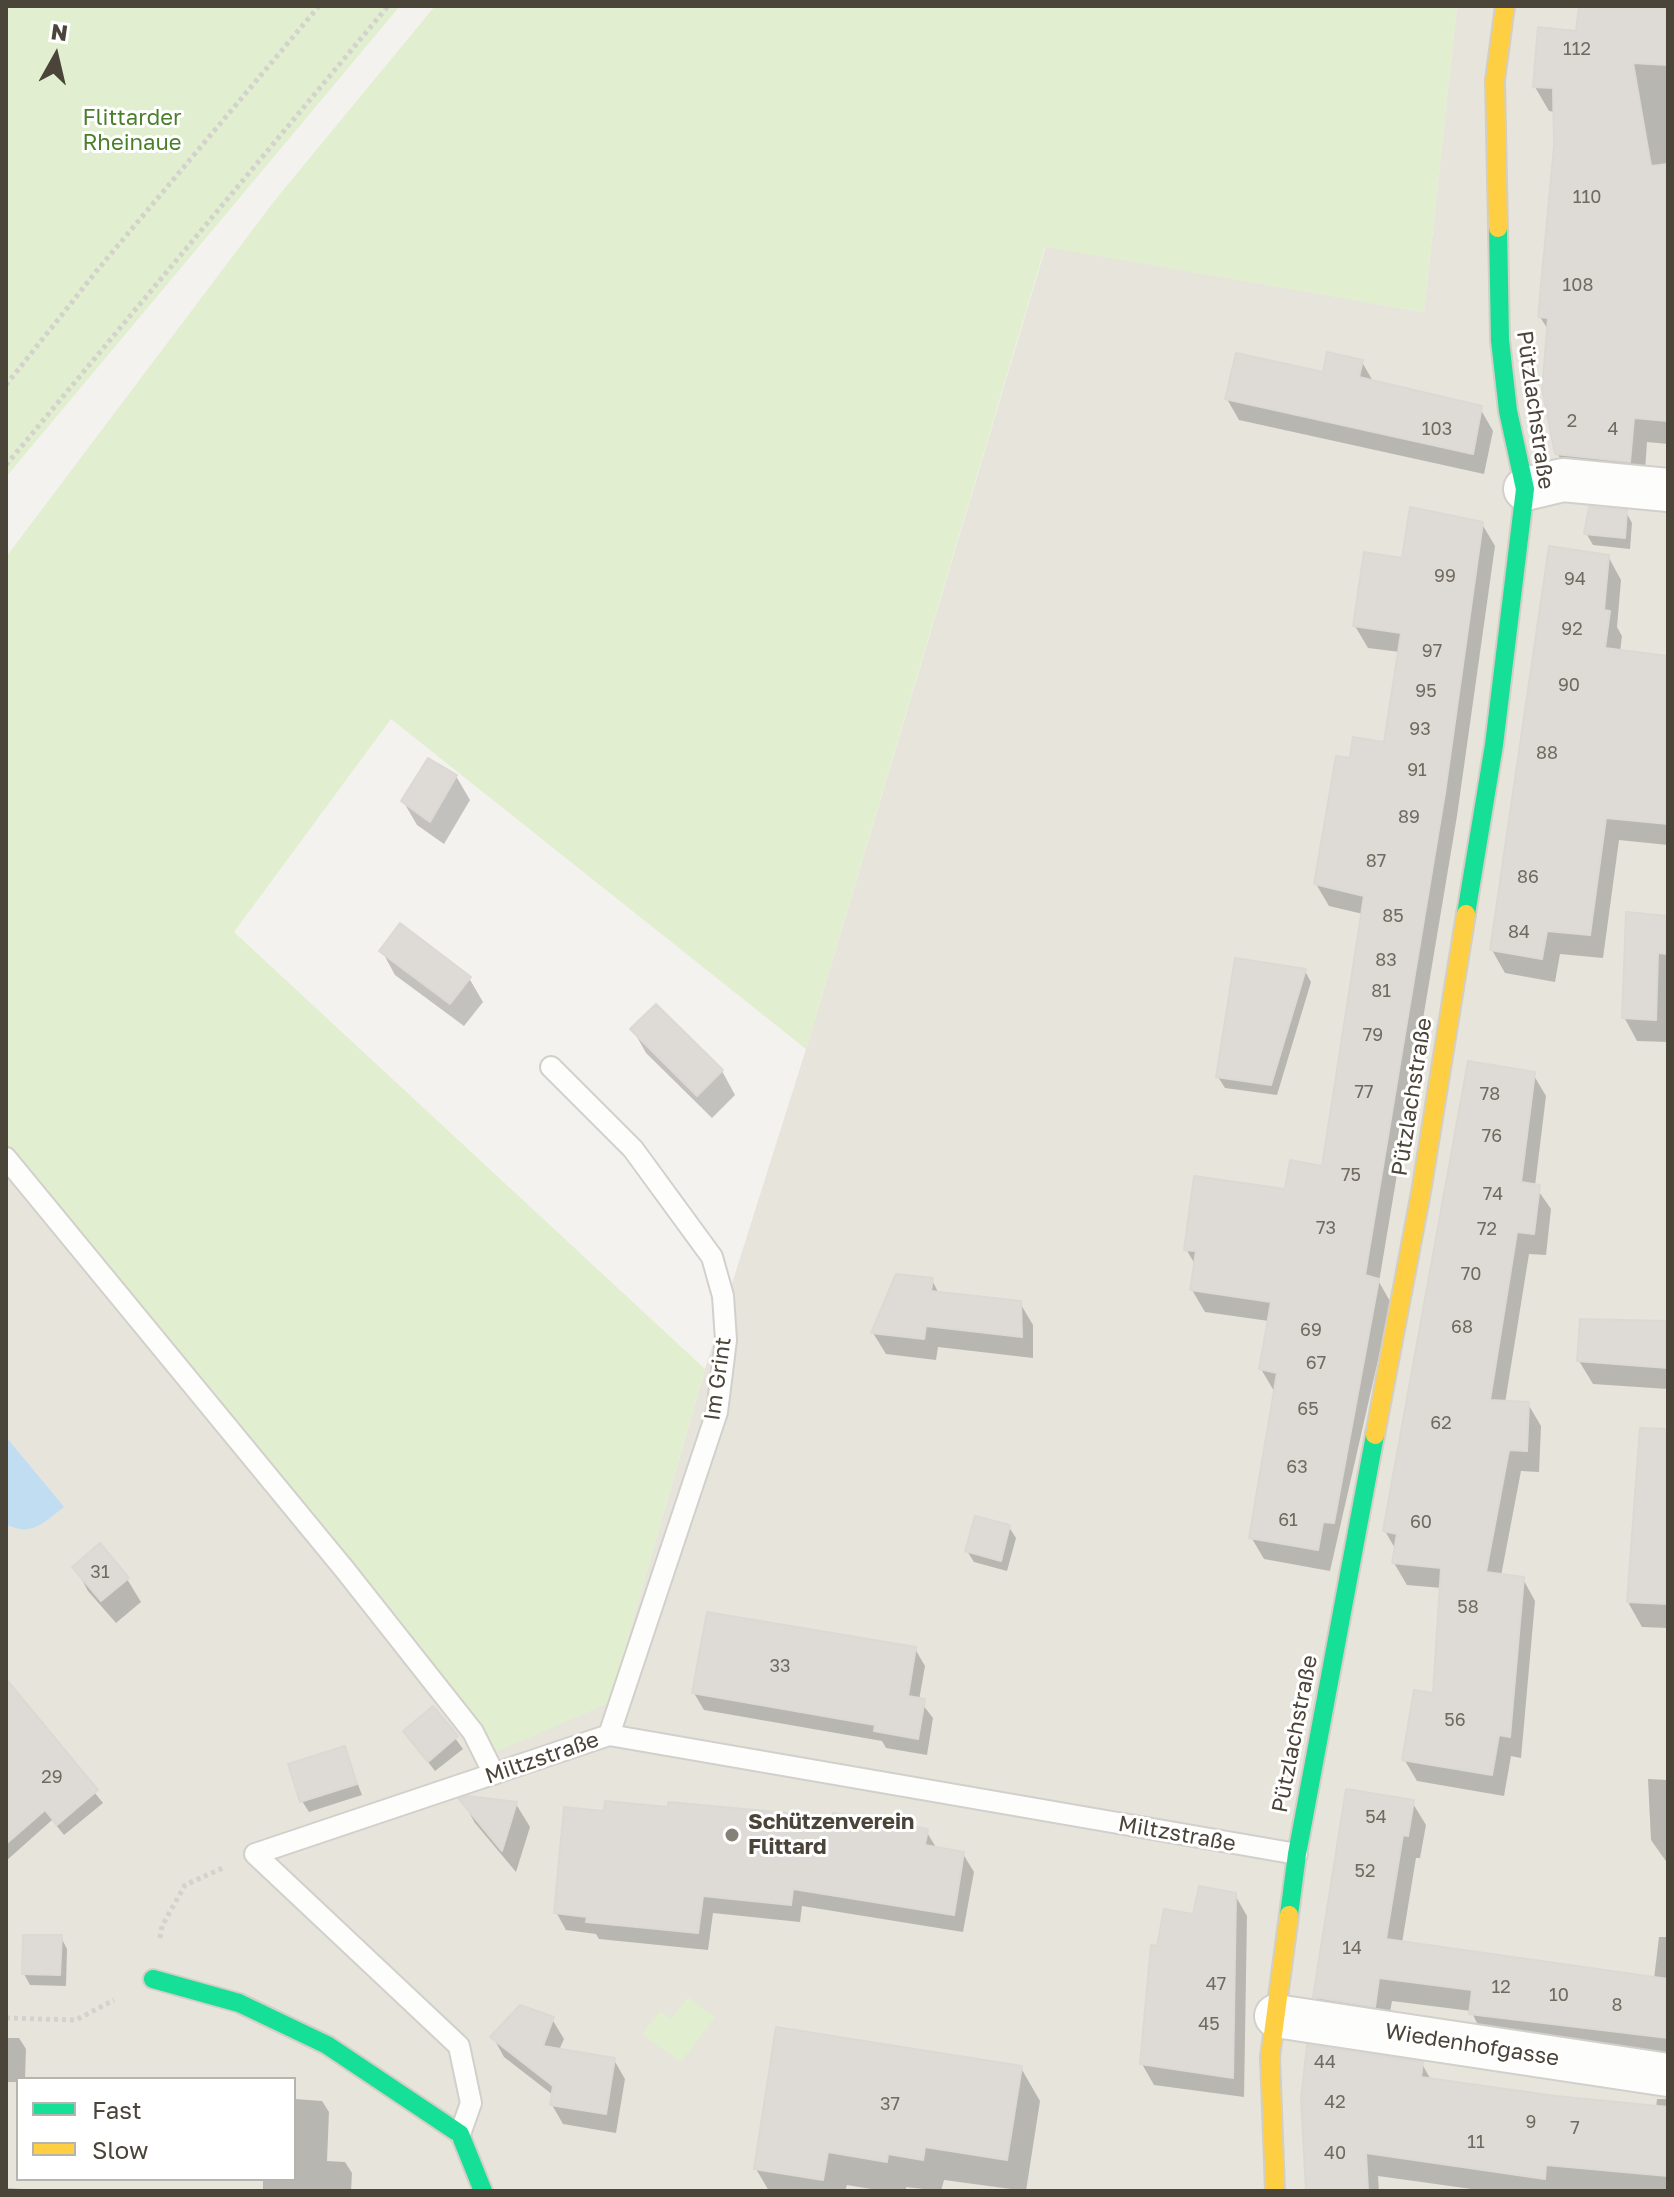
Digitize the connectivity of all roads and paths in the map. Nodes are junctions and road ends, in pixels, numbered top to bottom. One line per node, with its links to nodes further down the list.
1 (319, 6): 4 (path)
2 (388, 6): 5 (path)
3 (1505, 6): 6 (street, Pützlachstraße)
4 (6, 385)
5 (6, 465)
6 (1525, 489): 7 (street); 12 (street, Pützlachstraße)
7 (1668, 490)
8 (551, 1067): 10 (lane, Im Grint)
9 (6, 1158): 11 (lane)
10 (609, 1735): 11 (lane, Miltzstraße); 12 (lane, Miltzstraße)
11 (494, 1774): 16 (lane, Miltzstraße)
12 (1297, 1854): 14 (street, Pützlachstraße)
13 (153, 1979): 16 (street)
14 (1276, 2016): 15 (street, Wiedenhofgasse); 18 (street, Pützlachstraße)
15 (1668, 2075)
16 (460, 2134): 17 (street)
17 (483, 2191)
18 (1275, 2191)

